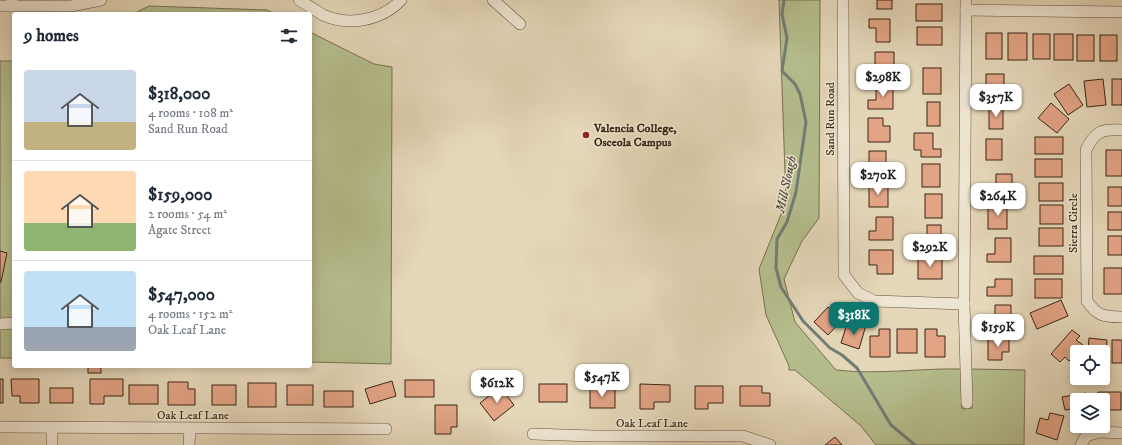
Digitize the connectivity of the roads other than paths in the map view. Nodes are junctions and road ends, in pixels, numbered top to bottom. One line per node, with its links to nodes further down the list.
1 (101, 0): 6 (street)
2 (299, 0): 3 (street)
3 (401, 0)
4 (493, 0): 10 (street)
5 (843, 0): 12 (street, Sand Run Road)
6 (12, 3): 8 (street)
7 (966, 5): 9 (street); 12 (street)
8 (0, 6)
9 (1122, 12)
10 (520, 24)
11 (1122, 130): 13 (street, Sierra Circle)
12 (964, 304): 16 (street)
13 (1122, 317)
14 (12, 323): 15 (street)
15 (0, 324)
16 (967, 402)
17 (0, 427): 18 (street, Oak Leaf Lane)
18 (52, 428): 19 (street, Oak Leaf Lane); 25 (street)
19 (190, 428): 20 (street, Oak Leaf Lane); 26 (street)
20 (386, 429)
21 (1122, 433): 24 (street)
22 (533, 434): 23 (street, Oak Leaf Lane)
23 (593, 441): 27 (street, Oak Leaf Lane)
24 (1084, 441)
25 (52, 445)
26 (189, 445)
27 (770, 445)

